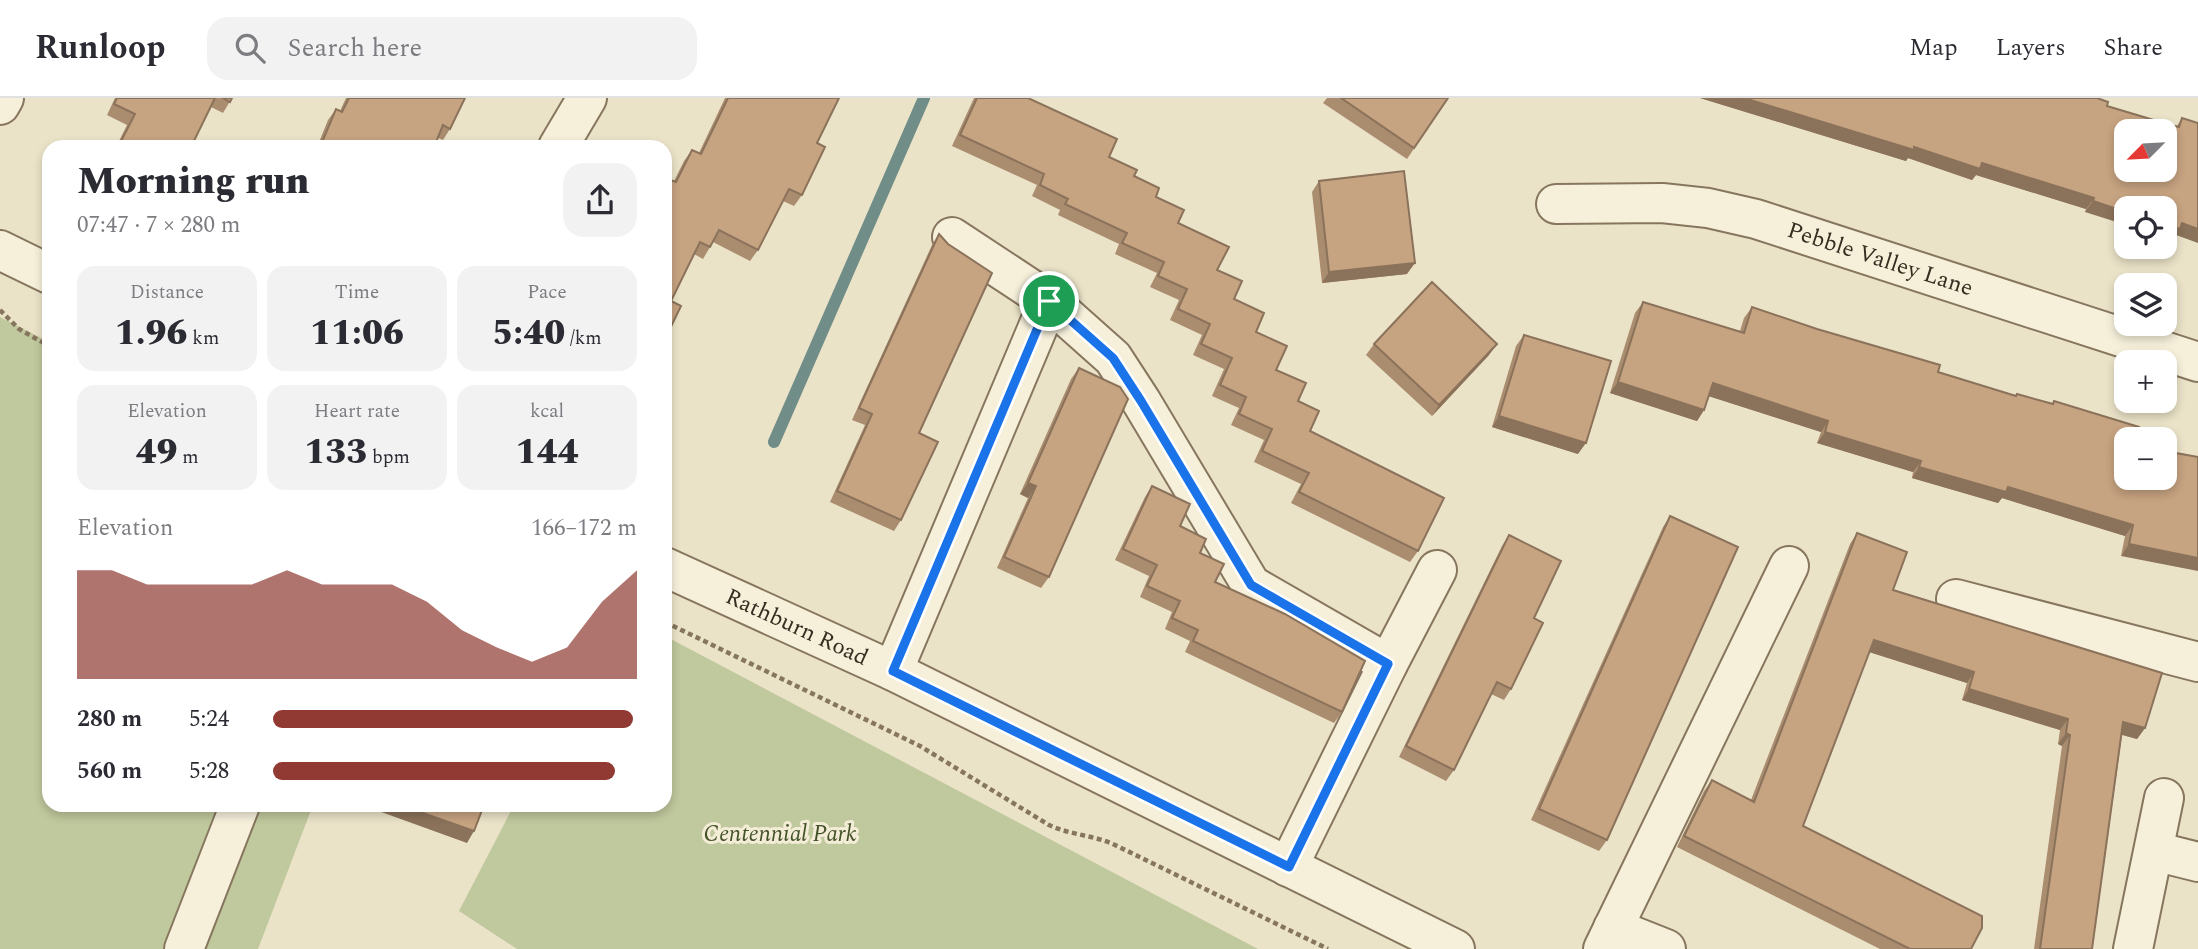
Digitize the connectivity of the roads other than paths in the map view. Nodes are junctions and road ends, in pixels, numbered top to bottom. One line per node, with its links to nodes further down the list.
1 (4, 98): 3 (street)
2 (587, 98): 4 (street)
3 (0, 105)
4 (562, 140)
5 (1556, 204): 10 (street, Pebble Valley Lane)
6 (952, 237): 9 (street)
7 (0, 250): 8 (street)
8 (42, 271)
9 (1049, 301): 16 (street); 17 (street)
10 (2198, 362)
11 (1789, 566): 23 (street)
12 (672, 570): 17 (street, Rathburn Road)
13 (1437, 570): 16 (street)
14 (1956, 598): 15 (street)
15 (2198, 662)
16 (1388, 664): 22 (street)
17 (893, 671): 22 (street, Rathburn Road)
18 (2164, 798): 20 (street)
19 (237, 812): 24 (street)
20 (2154, 850): 21 (street); 27 (street)
21 (2198, 862)
22 (1289, 867): 25 (street, Rathburn Road)
23 (1608, 938): 26 (street)
24 (184, 949)
25 (1455, 949)
26 (1666, 949)
27 (2133, 949)

